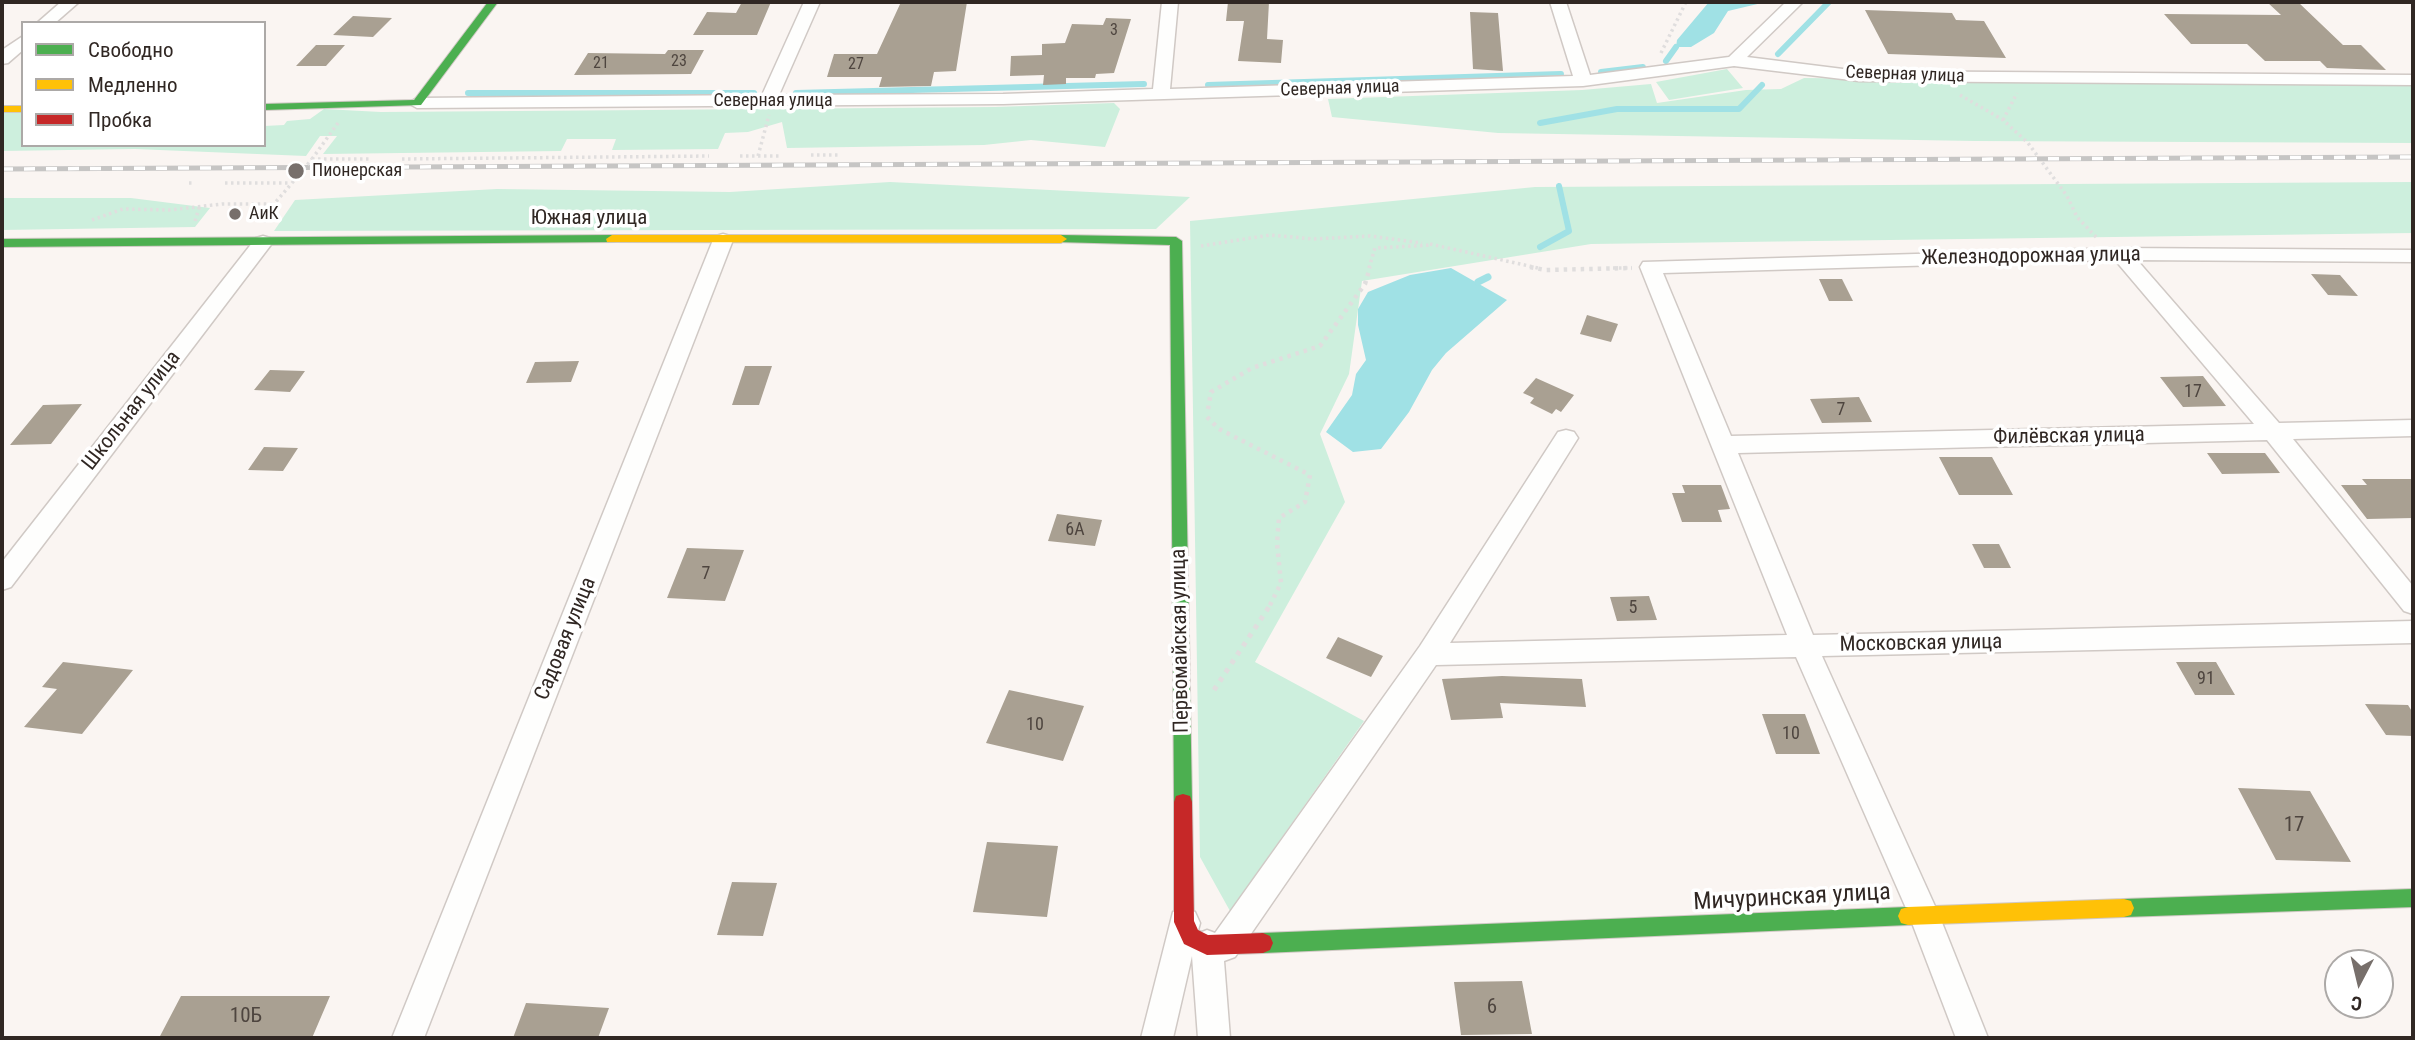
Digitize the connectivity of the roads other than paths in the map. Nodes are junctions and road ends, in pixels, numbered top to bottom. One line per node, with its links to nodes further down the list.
1 (71, 2): 7 (street)
2 (493, 2): 15 (street)
3 (812, 2): 14 (street)
4 (1170, 2): 13 (street)
5 (1558, 2): 12 (street)
6 (1795, 2): 10 (street)
7 (47, 21)
8 (21, 43): 9 (street)
9 (2, 59)
10 (1734, 61): 11 (street, Северная улица); 12 (street, Северная улица)
11 (2413, 80)
12 (1583, 81): 13 (street, Северная улица)
13 (1161, 94): 14 (street, Северная улица)
14 (768, 101): 15 (street, Северная улица)
15 (417, 103): 16 (street, Северная улица)
16 (266, 107)
17 (2, 109): 18 (street)
18 (21, 109)
19 (723, 240): 20 (street, Южная улица); 21 (street, Южная улица); 38 (street, Садовая улица)
20 (1177, 241): 36 (street, Первомайская улица)
21 (263, 242): 22 (street, Южная улица); 29 (street, Школьная улица)
22 (2, 243)
23 (2120, 254): 24 (street, Железнодорожная улица); 26 (street); 28 (street, Железнодорожная улица)
24 (2413, 256)
25 (2413, 428): 26 (street, Филёвская улица)
26 (2274, 432): 28 (street, Филёвская улица); 30 (street)
27 (1566, 438): 33 (street)
28 (1724, 445): 32 (street)
29 (2, 580)
30 (2413, 604)
31 (2413, 632): 32 (street, Московская улица)
32 (1805, 647): 33 (street, Московская улица); 35 (street)
33 (1429, 654): 37 (street)
34 (2413, 898): 35 (street, Мичуринская улица)
35 (1924, 915): 37 (street, Мичуринская улица); 41 (street)
36 (1184, 922): 37 (street); 39 (street, Первомайская улица)
37 (1216, 945): 40 (street)
38 (408, 1038)
39 (1157, 1038)
40 (1214, 1038)
41 (1972, 1038)

